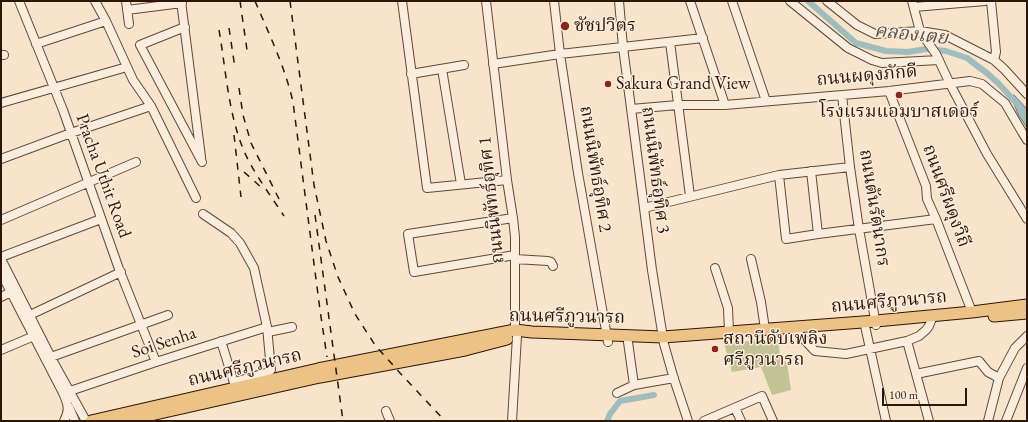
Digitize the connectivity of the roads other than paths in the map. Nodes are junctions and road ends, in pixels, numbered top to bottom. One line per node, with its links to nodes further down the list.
1 (19, 1): 23 (street, Pracha Uthit Road)
2 (95, 1): 17 (street)
3 (126, 1): 16 (street)
4 (402, 1): 32 (street)
5 (486, 1): 28 (street, ถนนนิพัทธ์อุทิศ 1)
6 (554, 1): 25 (street, ถนนนิพัทธ์อุทิศ 2)
7 (618, 1): 24 (street, ถนนนิพัทธ์อุทิศ 3)
8 (690, 1): 21 (street)
9 (732, 1): 38 (street)
10 (790, 1): 26 (street)
11 (828, 1): 20 (street)
12 (985, 1): 15 (street)
13 (991, 1): 27 (street)
14 (182, 2): 16 (street); 19 (street)
15 (913, 4): 20 (street)
16 (127, 10): 18 (street)
17 (106, 21): 23 (street); 30 (street)
18 (129, 24)
19 (185, 27): 19 (street)
20 (921, 34): 26 (street); 27 (street)
21 (703, 38): 22 (street); 41 (street)
22 (670, 42): 24 (street); 40 (street)
23 (36, 44): 34 (street, Pracha Uthit Road)
24 (623, 48): 25 (street); 43 (street, ถนนนิพัทธ์อุทิศ 3)
25 (560, 54): 28 (street); 90 (street, ถนนนิพัทธ์อุทิศ 2)
26 (937, 57): 33 (street)
27 (994, 60): 36 (street)
28 (493, 64): 51 (street, ถนนนิพัทธ์อุทิศ 1)
29 (464, 65): 31 (street)
30 (126, 67): 34 (street); 42 (street)
31 (442, 69): 32 (street); 53 (street)
32 (411, 74): 53 (street)
33 (950, 84): 35 (street, ถนนผดุงภักดี); 45 (street, ถนนผดุงภักดี); 61 (street)
34 (54, 88): 39 (street); 44 (street, Pracha Uthit Road)
35 (889, 91): 37 (street, ถนนผดุงภักดี); 60 (street, ถนนศรีผดุงวิถี)
36 (1027, 94)
37 (842, 95): 38 (street, ถนนผดุงภักดี); 48 (street, ถนนตันรัตนากร)
38 (766, 101): 41 (street, ถนนผดุงภักดี)
39 (1, 104)
40 (678, 105): 41 (street, ถนนผดุงภักดี); 43 (street, ถนนผดุงภักดี); 54 (street)
41 (725, 105)
42 (151, 106): 44 (street); 55 (street)
43 (631, 109): 56 (street, ถนนนิพัทธ์อุทิศ 3)
44 (71, 133): 46 (street); 52 (street, Pracha Uthit Road)
45 (1027, 140)
46 (1, 159)
47 (136, 162): 52 (street)
48 (850, 167): 49 (street); 63 (street, ถนนตันรัตนากร)
49 (811, 171): 50 (street); 64 (street)
50 (779, 175): 54 (street); 64 (street)
51 (507, 180): 53 (street); 58 (street, ถนนนิพัทธ์อุทิศ 1)
52 (88, 182): 59 (street, Pracha Uthit Road); 62 (street)
53 (461, 184)
54 (690, 196): 56 (street)
55 (196, 198)
56 (644, 208): 91 (street, ถนนนิพัทธ์อุทิศ 3)
57 (204, 214): 83 (street)
58 (513, 218): 65 (street, ถนนนิพัทธ์อุทิศ 1); 65 (street)
59 (101, 219): 66 (street); 70 (street, Pracha Uthit Road)
60 (936, 219): 63 (street); 78 (street, ถนนศรีผดุงวิถี)
61 (1027, 219)
62 (1, 220)
63 (859, 229): 64 (street); 80 (street, ถนนตันรัตนากร)
64 (818, 234)
65 (515, 257): 68 (street); 87 (street, ถนนนิพัทธ์อุทิศ 1)
66 (1, 258): 76 (street)
67 (751, 259): 84 (street)
68 (553, 266)
69 (715, 268): 85 (street)
70 (121, 272): 76 (street); 81 (street, Pracha Uthit Road)
71 (1, 273): 72 (street)
72 (11, 292): 73 (street); 88 (street)
73 (1, 297)
74 (1027, 304): 78 (main road, ถนนศรีภูวนารถ)
75 (1027, 313): 78 (main road, ถนนศรีภูวนารถ)
76 (30, 315): 97 (street)
77 (168, 315): 81 (street)
78 (973, 315): 79 (main road, ถนนศรีภูวนารถ); 80 (main road, ถนนศรีภูวนารถ)
79 (931, 321): 80 (main road, ถนนศรีภูวนารถ); 93 (street)
80 (872, 324): 84 (main road, ถนนศรีภูวนารถ); 86 (main road, ถนนศรีภูวนารถ); 95 (street, ถนนตันรัตนากร)
81 (142, 325): 97 (street); 98 (street, Pracha Uthit Road)
82 (292, 327): 83 (street, Soi Senha)
83 (268, 329): 92 (street, Soi Senha); 103 (street)
84 (765, 329): 85 (main road, ถนนศรีภูวนารถ)
85 (729, 332): 91 (main road, ถนนศรีภูวนารถ)
86 (797, 332): 91 (main road, ถนนศรีภูวนารถ); 95 (street)
87 (516, 333): 90 (main road, ถนนศรีภูวนารถ); 103 (main road, ถนนศรีภูวนารถ); 114 (main road, ถนนศรีภูวนารถ); 116 (street, ถนนนิพัทธ์อุทิศ 1)
88 (34, 336): 96 (street); 106 (street)
89 (1027, 336): 101 (street)
90 (608, 338): 91 (main road, ถนนศรีภูวนารถ); 94 (main road, ถนนศรีภูวนารถ)
91 (664, 340): 94 (main road, ถนนศรีภูวนารถ); 102 (street, ถนนนิพัทธ์อุทิศ 3)
92 (221, 341): 98 (street, Soi Senha); 103 (street)
93 (907, 341): 95 (street); 100 (street)
94 (628, 342): 104 (street)
95 (870, 349): 121 (street, ถนนตันรัตนากร)
96 (1, 350)
97 (51, 356): 106 (street)
98 (156, 362): 106 (street, Soi Senha)
99 (1027, 368): 124 (street)
100 (916, 374): 101 (street); 122 (street)
101 (999, 378): 123 (street)
102 (674, 379): 104 (street); 117 (street, ถนนนิพัทธ์อุทิศ 3)
103 (234, 384): 109 (main road, ถนนศรีภูวนารถ)
104 (634, 384): 105 (street)
105 (617, 393)
106 (68, 396): 109 (street); 110 (street); 111 (street); 112 (street)
107 (736, 408): 118 (street); 119 (street); 120 (street)
108 (386, 411): 115 (street)
109 (105, 418): 113 (main road, ถนนศรีภูวนารถ)
110 (64, 421)
111 (75, 421)
112 (86, 421)
113 (91, 421)
114 (124, 421)
115 (390, 421)
116 (512, 421)
117 (688, 421)
118 (704, 421)
119 (741, 421)
120 (773, 421)
121 (886, 421)
122 (929, 421)
123 (988, 421)
124 (1007, 421)

